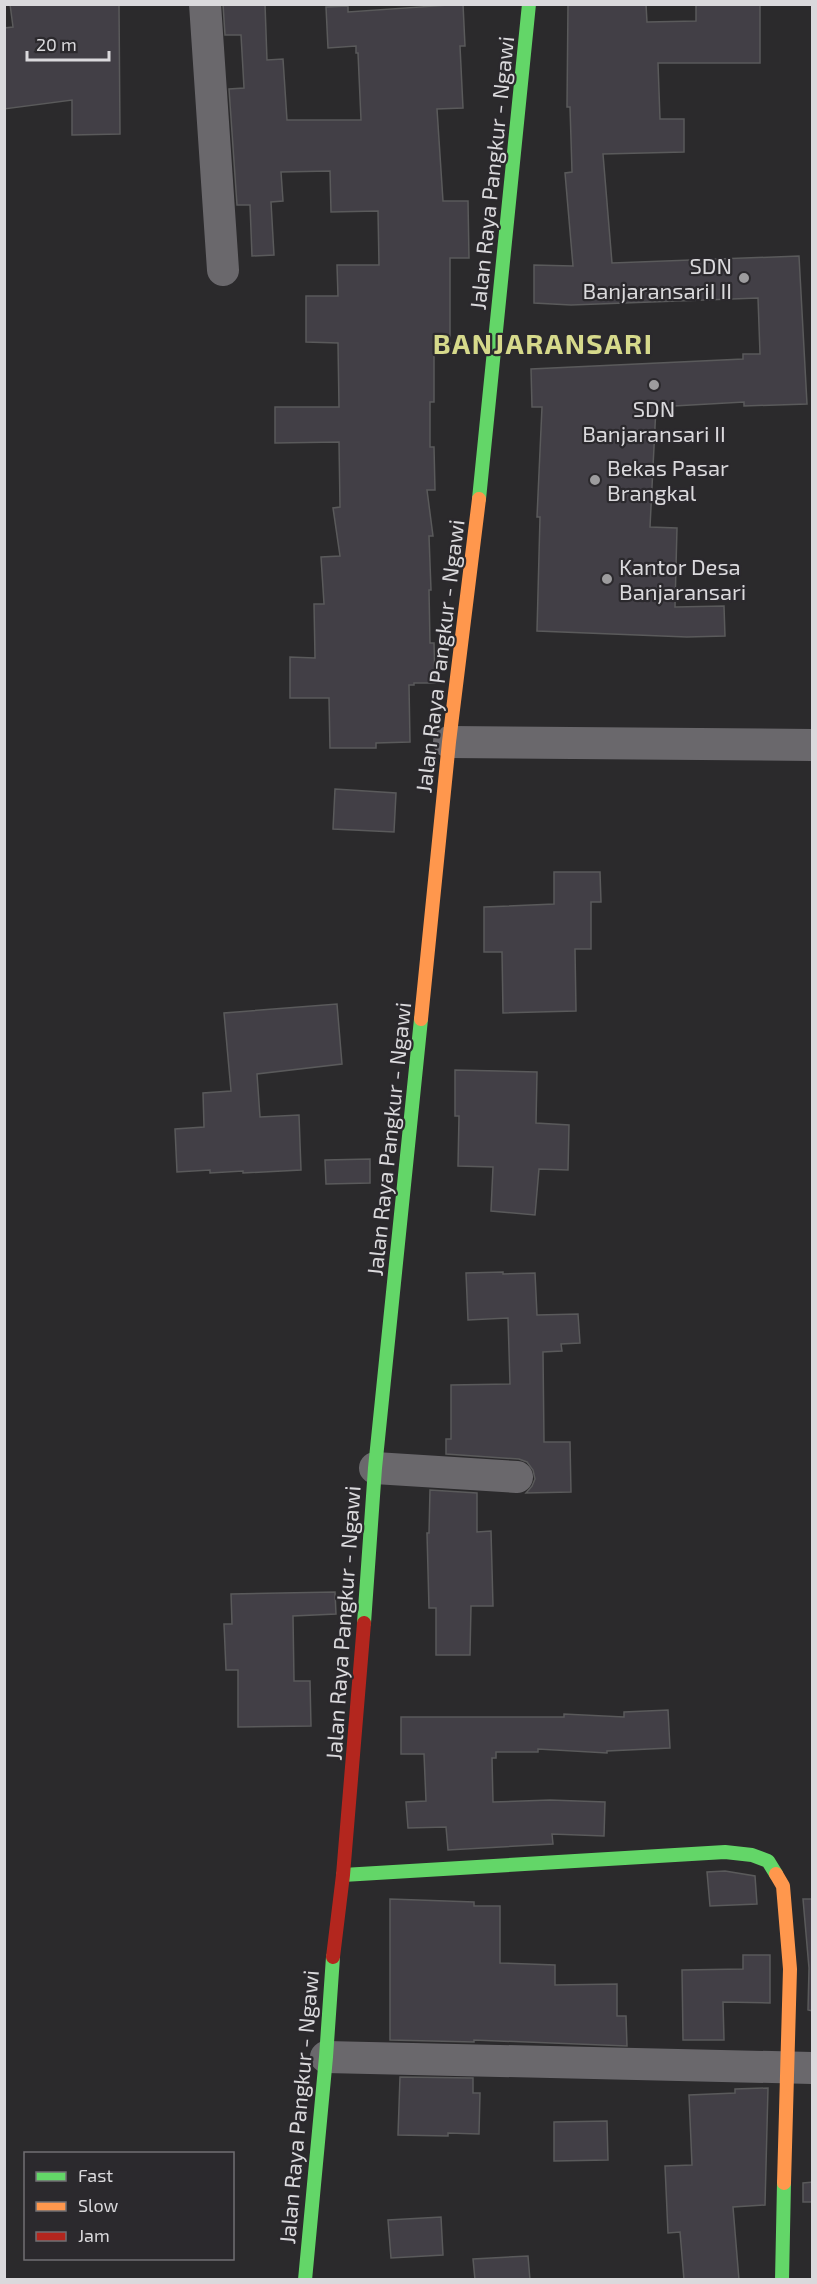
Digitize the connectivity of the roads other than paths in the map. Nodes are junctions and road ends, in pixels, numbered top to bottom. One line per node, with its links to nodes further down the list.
1 (205, 4): 3 (street)
2 (529, 4): 4 (main road, Jalan Raya Pangkur - Ngawi)
3 (223, 270)
4 (449, 742): 5 (street); 6 (main road, Jalan Raya Pangkur - Ngawi)
5 (813, 745)
6 (375, 1468): 7 (street); 8 (main road, Jalan Raya Pangkur - Ngawi)
7 (517, 1477)
8 (343, 1875): 9 (main road, Jalan Raya Pangkur - Ngawi); 10 (main road)
9 (326, 2057): 10 (street); 11 (main road, Jalan Raya Pangkur - Ngawi)
10 (800, 2068): 12 (main road)
11 (304, 2280)
12 (782, 2280)

